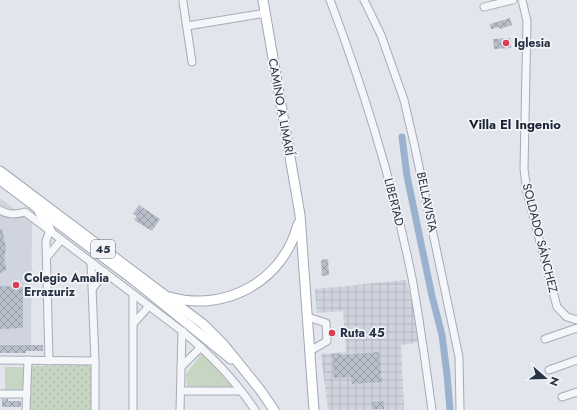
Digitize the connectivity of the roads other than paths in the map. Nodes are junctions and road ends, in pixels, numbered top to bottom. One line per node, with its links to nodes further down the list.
1 (263, 0): 8 (main road, CAMINO A LIMARÍ)
2 (330, 0): 57 (street, LIBERTAD)
3 (364, 0): 58 (street, BELLAVISTA)
4 (513, 0): 7 (street)
5 (522, 0): 29 (street, SOLDADO SÁNCHEZ)
6 (183, 2): 9 (street)
7 (484, 7)
8 (266, 14): 9 (street); 15 (main road, CAMINO A LIMARÍ)
9 (187, 26): 10 (street)
10 (192, 62)
11 (0, 171): 26 (main road, 45)
12 (0, 180): 13 (main road, 45)
13 (37, 208): 16 (main road); 23 (main road, 45)
14 (0, 210): 16 (street)
15 (300, 215): 18 (main road, CAMINO A LIMARÍ); 19 (main road, CAMINO A LIMARÍ)
16 (50, 230): 17 (street); 20 (street)
17 (61, 240): 20 (street); 21 (street)
18 (289, 250): 19 (main road); 26 (main road, CAMINO A LIMARÍ)
19 (303, 253): 28 (main road, CAMINO A LIMARÍ)
20 (47, 257): 39 (street)
21 (91, 262): 22 (street); 24 (street)
22 (105, 272): 24 (street); 25 (street)
23 (131, 278): 26 (main road); 42 (main road, 45)
24 (93, 288): 40 (street)
25 (133, 294): 27 (street); 30 (street)
26 (166, 296): 42 (main road, 45)
27 (149, 306): 30 (street); 32 (street)
28 (308, 317): 35 (main road, CAMINO A LIMARÍ); 35 (street)
29 (577, 320)
30 (133, 324): 52 (street)
31 (577, 328): 33 (street)
32 (182, 331): 34 (street); 41 (street)
33 (545, 339)
34 (202, 347): 41 (street); 44 (street)
35 (310, 351): 56 (main road, CAMINO A LIMARÍ)
36 (0, 360): 37 (street)
37 (28, 360): 39 (street); 48 (street)
38 (577, 360): 43 (street)
39 (49, 361): 40 (street)
40 (95, 361): 51 (street)
41 (181, 367): 45 (street)
42 (242, 369): 55 (main road, 45)
43 (549, 370)
44 (241, 390): 45 (street); 54 (street)
45 (181, 391): 53 (street)
46 (577, 392): 49 (street)
47 (0, 394): 48 (street)
48 (27, 394): 50 (street)
49 (562, 397)
50 (26, 410)
51 (95, 410)
52 (133, 410)
53 (180, 410)
54 (255, 410)
55 (274, 410)
56 (314, 410)
57 (432, 410)
58 (460, 410)

